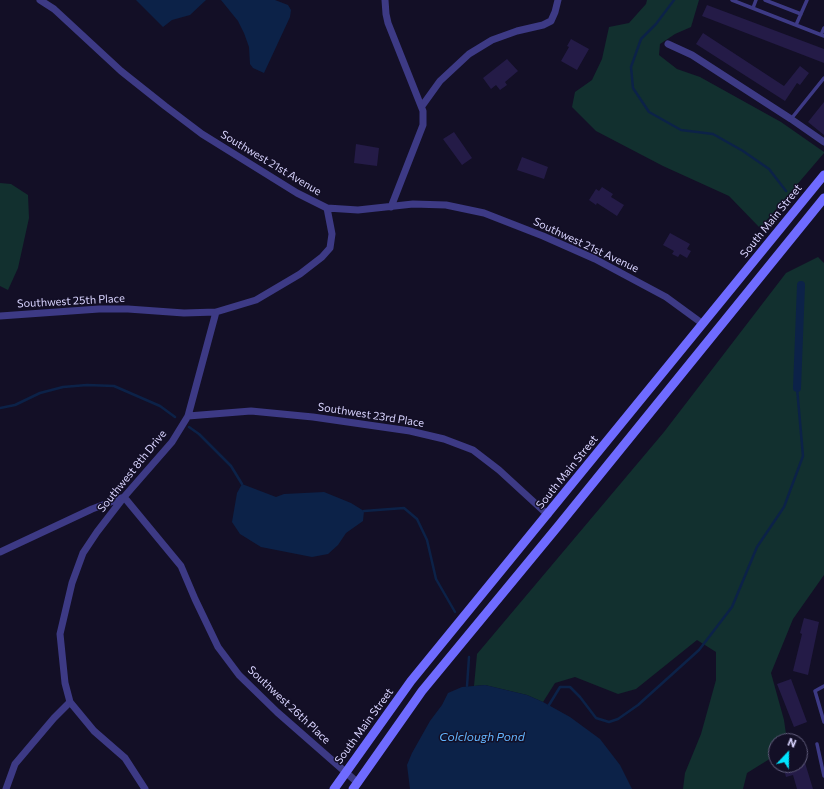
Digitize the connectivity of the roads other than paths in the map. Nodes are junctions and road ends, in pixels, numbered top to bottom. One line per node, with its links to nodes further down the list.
1 (40, 0): 21 (street, Southwest 21st Avenue)
2 (385, 0): 15 (street)
3 (558, 0): 15 (street)
4 (732, 0): 8 (lane)
5 (756, 0): 8 (lane)
6 (765, 0): 9 (lane)
7 (807, 0): 9 (lane)
8 (753, 8): 10 (lane)
9 (801, 14): 10 (lane)
10 (796, 25): 12 (lane)
11 (824, 28): 12 (lane)
12 (823, 35)
13 (668, 44): 16 (street)
14 (824, 78): 16 (lane)
15 (422, 106): 20 (street)
16 (790, 118): 17 (street)
17 (824, 142)
18 (824, 175): 24 (main road, South Main Street)
19 (824, 198): 25 (main road)
20 (391, 207): 21 (street, Southwest 21st Avenue); 24 (street, Southwest 21st Avenue)
21 (327, 208): 22 (street)
22 (216, 312): 23 (street, Southwest 25th Place); 26 (street, Southwest 8th Drive)
23 (0, 316)
24 (703, 324): 25 (main road); 28 (main road, South Main Street)
25 (713, 335): 29 (main road)
26 (188, 416): 27 (street, Southwest 8th Drive); 28 (street, Southwest 23rd Place)
27 (124, 497): 30 (street); 32 (street, Southwest 8th Drive); 35 (street, Southwest 26th Place)
28 (548, 515): 29 (main road); 35 (main road, South Main Street)
29 (559, 526): 37 (main road)
30 (0, 552)
31 (824, 686): 33 (lane)
32 (70, 702): 38 (street); 39 (street)
33 (824, 722)
34 (817, 744): 36 (lane)
35 (346, 772): 37 (street, Southwest 26th Place); 40 (main road, South Main Street)
36 (824, 776)
37 (355, 786)
38 (6, 789)
39 (145, 789)
40 (334, 789)

